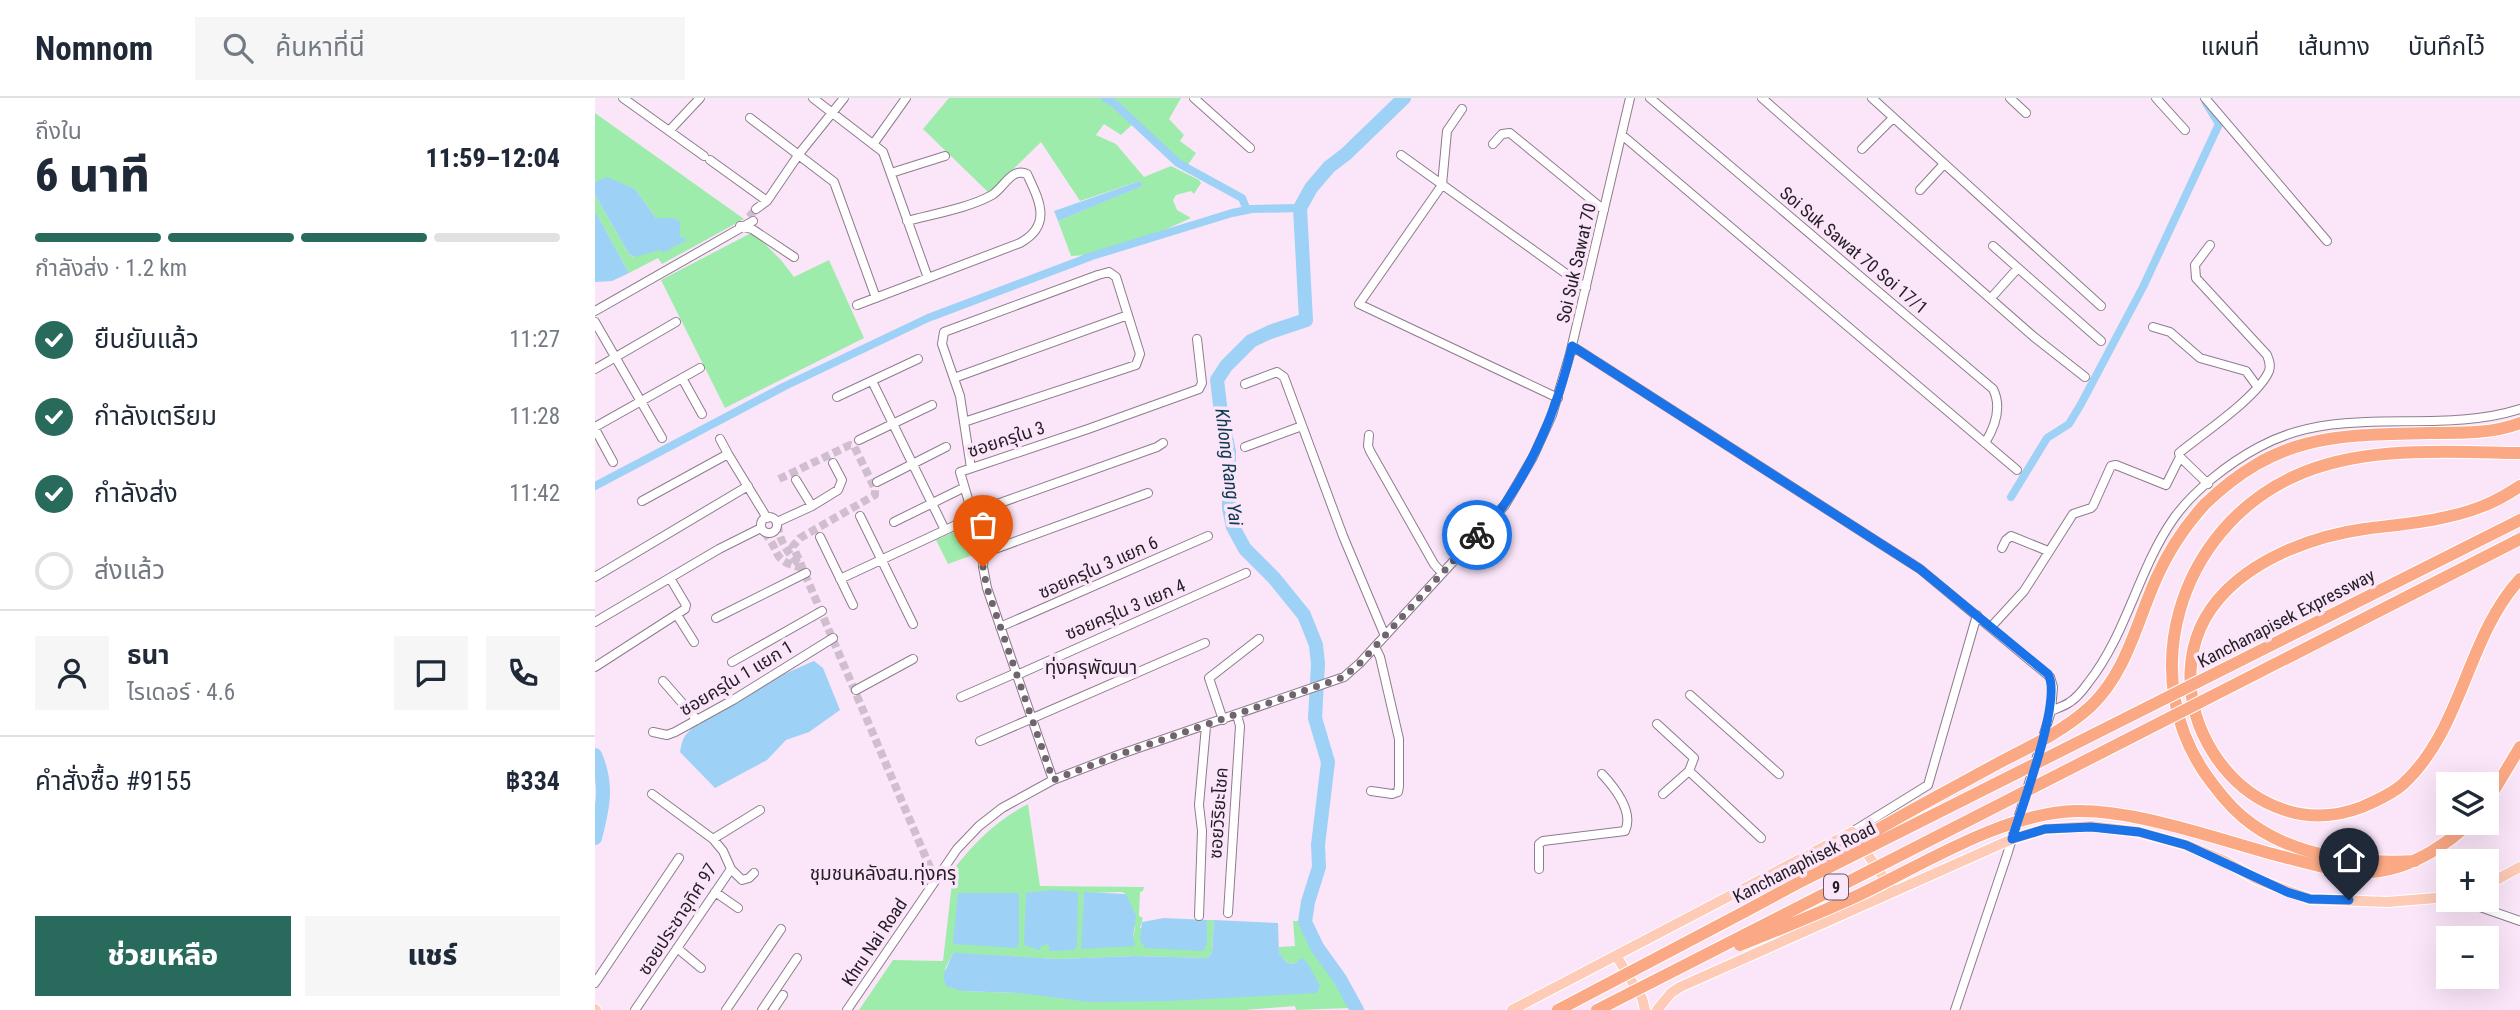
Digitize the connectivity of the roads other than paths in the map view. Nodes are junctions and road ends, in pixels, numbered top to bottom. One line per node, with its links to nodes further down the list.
1 (700, 98): 20 (street)
2 (813, 98): 16 (street)
3 (844, 98): 16 (street)
4 (906, 98): 22 (street)
5 (1195, 98): 24 (street)
6 (1630, 98): 21 (street, Soi Suk Sawat 70)
7 (1650, 98): 82 (street, Soi Suk Sawat 70 Soi 17/1)
8 (1762, 98): 45 (street)
9 (1871, 98): 18 (street)
10 (2010, 98): 15 (street)
11 (2156, 98): 19 (street)
12 (2205, 98): 37 (street)
13 (626, 99): 20 (street)
14 (1462, 109): 31 (street)
15 (2026, 113)
16 (833, 114): 22 (street); 26 (street)
17 (750, 118): 26 (street)
18 (1893, 118): 25 (street); 29 (street)
19 (2185, 130)
20 (669, 131): 26 (street)
21 (1622, 135): 33 (street, Soi Suk Sawat 70); 82 (street)
22 (874, 143): 30 (street)
23 (1493, 144): 33 (street)
24 (1250, 148)
25 (1862, 149)
26 (799, 154): 44 (street)
27 (1401, 155): 31 (street)
28 (945, 156): 30 (street)
29 (1944, 164): 32 (street); 47 (street)
30 (891, 173): 35 (street)
31 (1443, 185): 43 (street); 67 (street)
32 (1920, 190)
33 (1604, 210): 43 (street, Soi Suk Sawat 70)
34 (751, 219): 36 (street)
35 (907, 221): 42 (street); 42 (street)
36 (740, 226): 40 (street); 48 (street)
37 (2327, 241)
38 (2210, 245): 65 (street)
39 (1993, 246): 41 (street)
40 (794, 257)
41 (2018, 268): 45 (street); 54 (street)
42 (928, 278): 44 (street)
43 (1586, 288): 55 (street, Soi Suk Sawat 70)
44 (876, 298): 46 (street)
45 (1991, 298): 60 (street)
46 (857, 305)
47 (2101, 306)
48 (595, 312)
49 (1128, 315): 62 (street); 62 (street); 72 (street)
50 (676, 322): 56 (street)
51 (595, 323): 56 (street)
52 (2153, 327): 65 (street)
53 (1197, 339): 91 (street, ซอยครุใน 3)
54 (2101, 341)
55 (1572, 346): 67 (street, Soi Suk Sawat 70); 128 (street)
56 (615, 357): 59 (street); 68 (street)
57 (918, 359): 63 (street)
58 (700, 368): 61 (street)
59 (595, 369)
60 (2085, 377)
61 (682, 378): 68 (street); 71 (street)
62 (954, 378): 72 (street)
63 (872, 380): 66 (street); 73 (street)
64 (1245, 384): 75 (street)
65 (2257, 386): 87 (street)
66 (837, 397)
67 (1557, 398): 120 (street, Soi Suk Sawat 70)
68 (641, 401): 76 (street); 78 (street)
69 (932, 405): 73 (street)
70 (2520, 409): 95 (street)
71 (702, 414)
72 (964, 422): 91 (street)
73 (893, 423): 80 (street); 90 (street)
74 (2520, 423): 182 (highway, bridge)
75 (1302, 426): 84 (street); 134 (street)
76 (595, 428): 88 (street)
77 (1369, 435): 120 (street)
78 (662, 438)
79 (720, 439): 86 (street)
80 (859, 440)
81 (1163, 443): 105 (street)
82 (1985, 443): 92 (street)
83 (946, 447): 90 (street)
84 (1245, 447)
85 (2520, 453): 176 (highway)
86 (728, 454): 96 (street); 100 (street)
87 (2180, 457): 95 (street); 115 (street)
88 (613, 462)
89 (833, 463): 102 (street)
90 (913, 464): 94 (street); 101 (street)
91 (971, 468): 105 (street, ซอยครุใน 3)
92 (2017, 470)
93 (796, 480): 102 (street)
94 (877, 482)
95 (2208, 484): 149 (street)
96 (748, 486): 104 (street); 121 (street)
97 (2520, 486): 124 (highway)
98 (959, 490): 101 (street)
99 (1148, 493): 116 (street)
100 (642, 501)
101 (932, 503): 107 (street); 110 (street)
102 (813, 506): 108 (street)
103 (860, 516): 117 (street)
104 (767, 517): 108 (street); 109 (street)
105 (973, 517): 110 (street); 116 (street, ซอยครุใน 3)
106 (2520, 520): 159 (highway, Kanchanapisek Expressway, bridge)
107 (894, 522)
108 (777, 523): 109 (street)
109 (761, 528): 122 (street)
110 (945, 530): 117 (street)
111 (1208, 536): 132 (street, ซอยครุใน 3 แยก 6)
112 (820, 537): 123 (street)
113 (2520, 539): 160 (highway, Kanchanapisek Expressway, bridge)
114 (2003, 548): 115 (street)
115 (2048, 551): 133 (street)
116 (983, 553): 132 (street, ซอยครุใน 3)
117 (881, 560): 123 (street); 131 (street)
118 (806, 573): 129 (street)
119 (1246, 573): 143 (street, ซอยครุใน 3 แยก 4)
120 (1443, 573): 134 (street, Soi Suk Sawat 70)
121 (595, 577)
122 (670, 578): 127 (street); 130 (street)
123 (840, 579): 125 (street)
124 (2520, 579)
125 (853, 605)
126 (822, 611): 141 (street)
127 (677, 615): 137 (street); 142 (street)
128 (1977, 615): 133 (street); 170 (street)
129 (716, 618)
130 (595, 622)
131 (913, 624)
132 (1000, 626): 143 (street, ซอยครุใน 3)
133 (1991, 627): 149 (street)
134 (1385, 636): 139 (street, Soi Suk Sawat 70)
135 (833, 638): 152 (street, ซอยครุใน 1 แยก 1)
136 (1259, 639): 153 (street)
137 (694, 642)
138 (1205, 643): 151 (street)
139 (1375, 647): 145 (street, Soi Suk Sawat 70); 166 (street)
140 (913, 659): 146 (street)
141 (732, 662)
142 (595, 667)
143 (1016, 674): 148 (street, ซอยครุใน 3 แยก 4); 151 (street, ซอยครุใน 3)
144 (663, 681): 152 (street)
145 (1326, 684): 150 (street, Khru Nai Road)
146 (856, 691)
147 (1690, 695): 163 (street)
148 (961, 697)
149 (2051, 711): 174 (street)
150 (1237, 715): 153 (street, Khru Nai Road); 188 (street, ซอยวิริยะโชค)
151 (1031, 718): 157 (street); 164 (street, ซอยครุใน 3)
152 (697, 720): 156 (street, ซอยครุใน 1 แยก 1)
153 (1223, 720): 155 (street, Khru Nai Road)
154 (1657, 724): 161 (street)
155 (1206, 726): 164 (street, Khru Nai Road); 189 (street)
156 (653, 732)
157 (980, 741)
158 (2520, 747): 165 (highway)
159 (2067, 748): 182 (highway, Kanchanaphisek Road / 9, bridge)
160 (2076, 765): 196 (highway, Kanchanaphisek Road / 9, bridge)
161 (1689, 771): 168 (street); 172 (street)
162 (1602, 774): 179 (street)
163 (1779, 774)
164 (1053, 780): 203 (street, Khru Nai Road)
165 (2499, 782)
166 (1371, 791)
167 (652, 794): 173 (street, ซอยประชาอุทิศ 97)
168 (1663, 794)
169 (760, 810): 173 (street)
170 (1852, 832): 184 (main road); 194 (main road)
171 (2456, 835): 176 (highway)
172 (1761, 838)
173 (713, 839): 178 (street, ซอยประชาอุทิศ 97)
174 (2012, 839): 184 (main road); 185 (main road); 209 (street)
175 (679, 858): 197 (street)
176 (2415, 861): 196 (highway, bridge)
177 (2520, 867): 181 (main road)
178 (731, 869): 180 (street); 183 (street, ซอยประชาอุทิศ 97)
179 (1539, 869)
180 (754, 873)
181 (2499, 878)
182 (1796, 884): 205 (highway, Kanchanaphisek Road / 9, bridge)
183 (715, 892): 186 (street); 192 (street, ซอยประชาอุทิศ 97)
184 (1895, 892): 208 (main road)
185 (2436, 898)
186 (738, 908)
187 (2494, 912): 190 (street)
188 (1228, 913)
189 (1199, 916)
190 (2520, 921)
191 (781, 929): 200 (street)
192 (677, 948): 195 (street); 199 (street, ซอยประชาอุทิศ 97)
193 (797, 957): 201 (street)
194 (1617, 957): 204 (main road); 207 (main road)
195 (701, 968)
196 (1668, 974): 206 (highway, Kanchanaphisek Road / 9, bridge)
197 (595, 983)
198 (783, 995): 202 (street)
199 (635, 1010)
200 (726, 1010)
201 (762, 1010)
202 (773, 1010)
203 (847, 1010)
204 (1512, 1010)
205 (1558, 1010)
206 (1597, 1010)
207 (1645, 1010)
208 (1657, 1010)
209 (1955, 1010)

